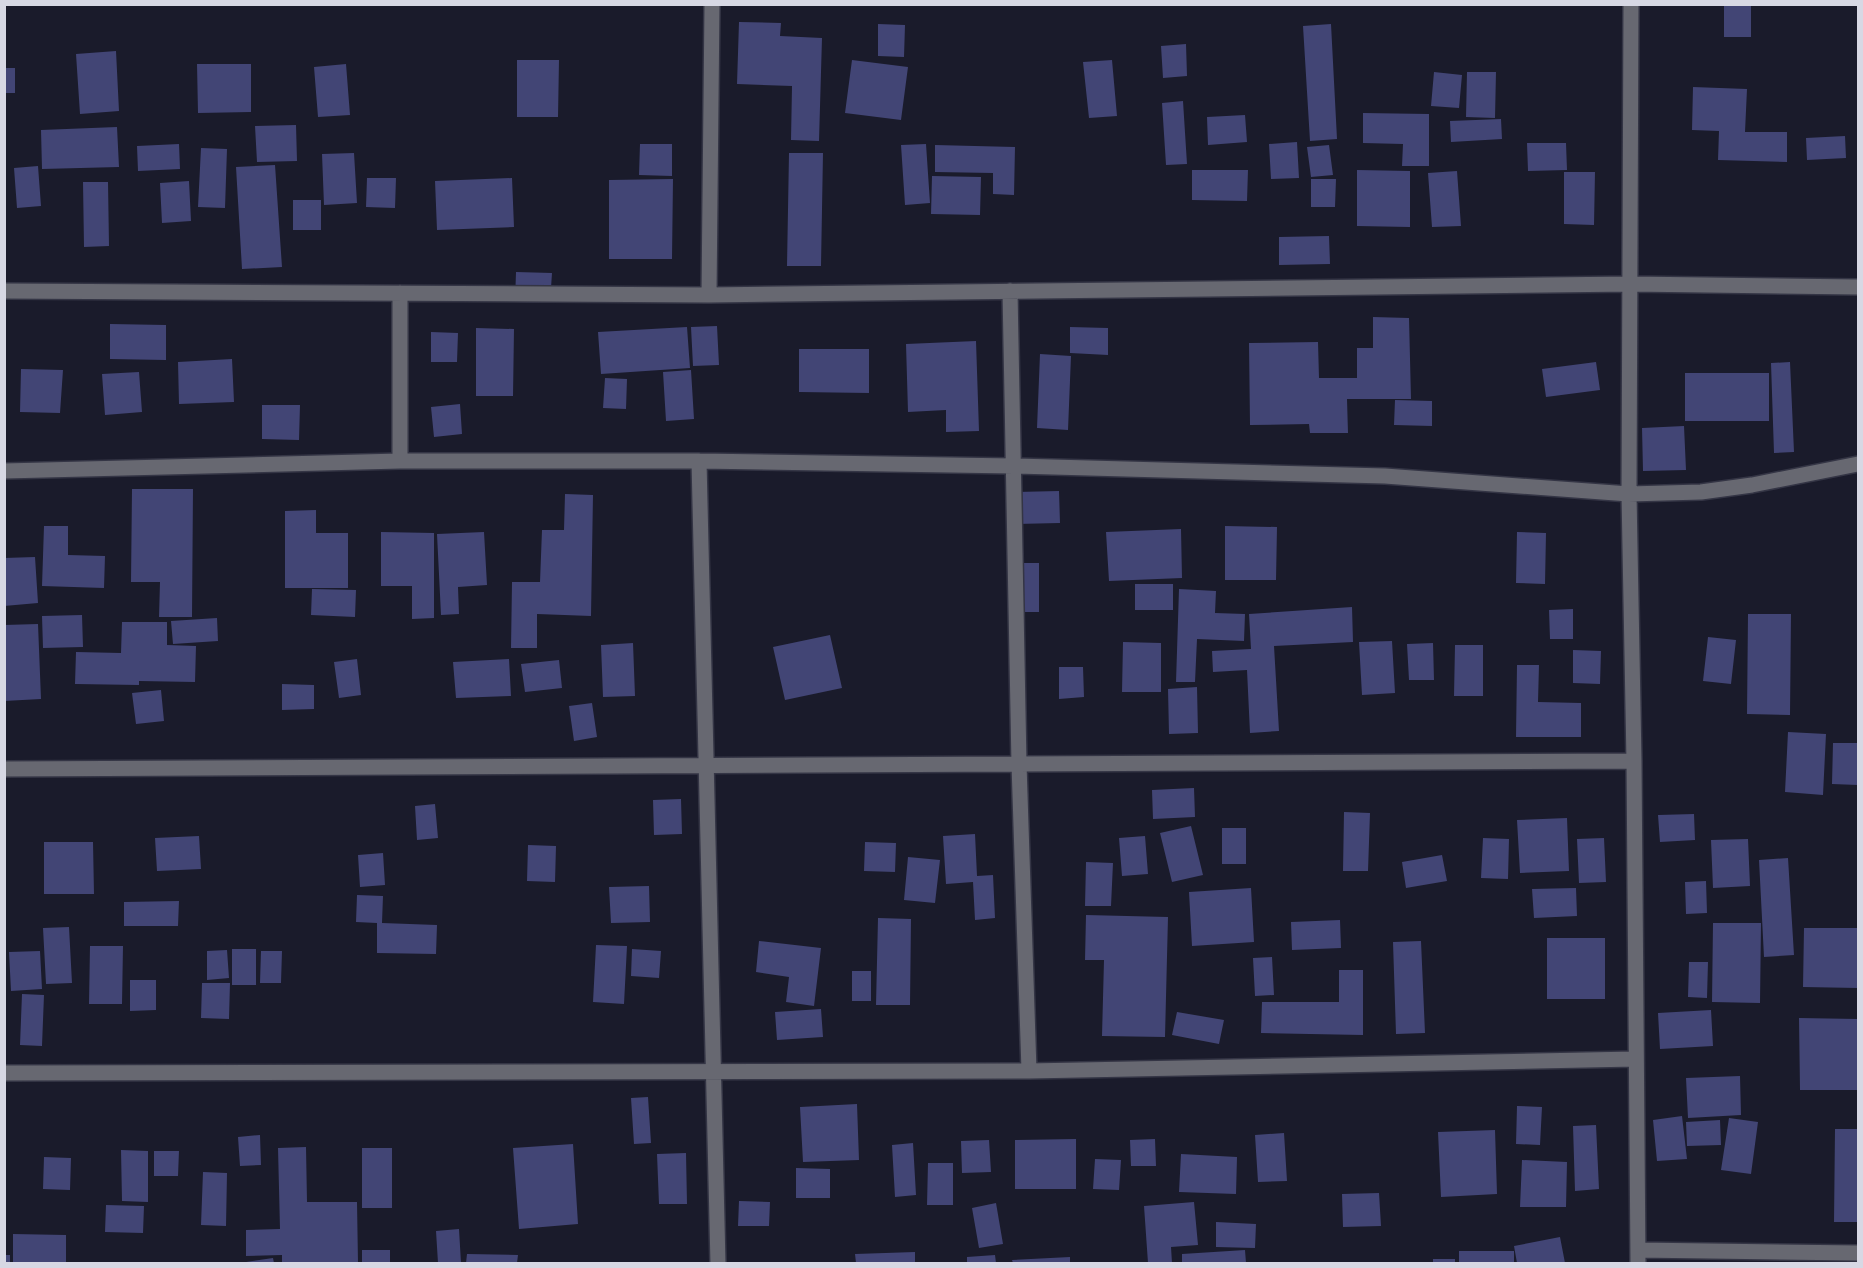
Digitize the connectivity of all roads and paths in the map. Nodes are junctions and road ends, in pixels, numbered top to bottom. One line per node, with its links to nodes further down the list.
1 (712, 4): 8 (street)
2 (1631, 4): 3 (street)
3 (1631, 284): 4 (street); 6 (street); 14 (street)
4 (1858, 287)
5 (4, 291): 7 (street)
6 (1010, 291): 8 (street); 12 (street)
7 (400, 293): 8 (street); 9 (street)
8 (709, 295)
9 (400, 461): 10 (street); 13 (street)
10 (699, 461): 12 (street); 17 (street)
11 (1858, 464): 14 (street)
12 (1013, 466): 14 (street); 16 (street)
13 (4, 471)
14 (1629, 494): 15 (street)
15 (1634, 761): 16 (street); 19 (street)
16 (1019, 764): 17 (street); 20 (street)
17 (706, 766): 18 (street); 22 (street)
18 (4, 769)
19 (1635, 1059): 20 (street); 24 (street)
20 (1029, 1071): 22 (street)
21 (4, 1073): 22 (street)
22 (714, 1073): 25 (street)
23 (1858, 1253): 24 (street)
24 (1638, 1257)
25 (718, 1263)

